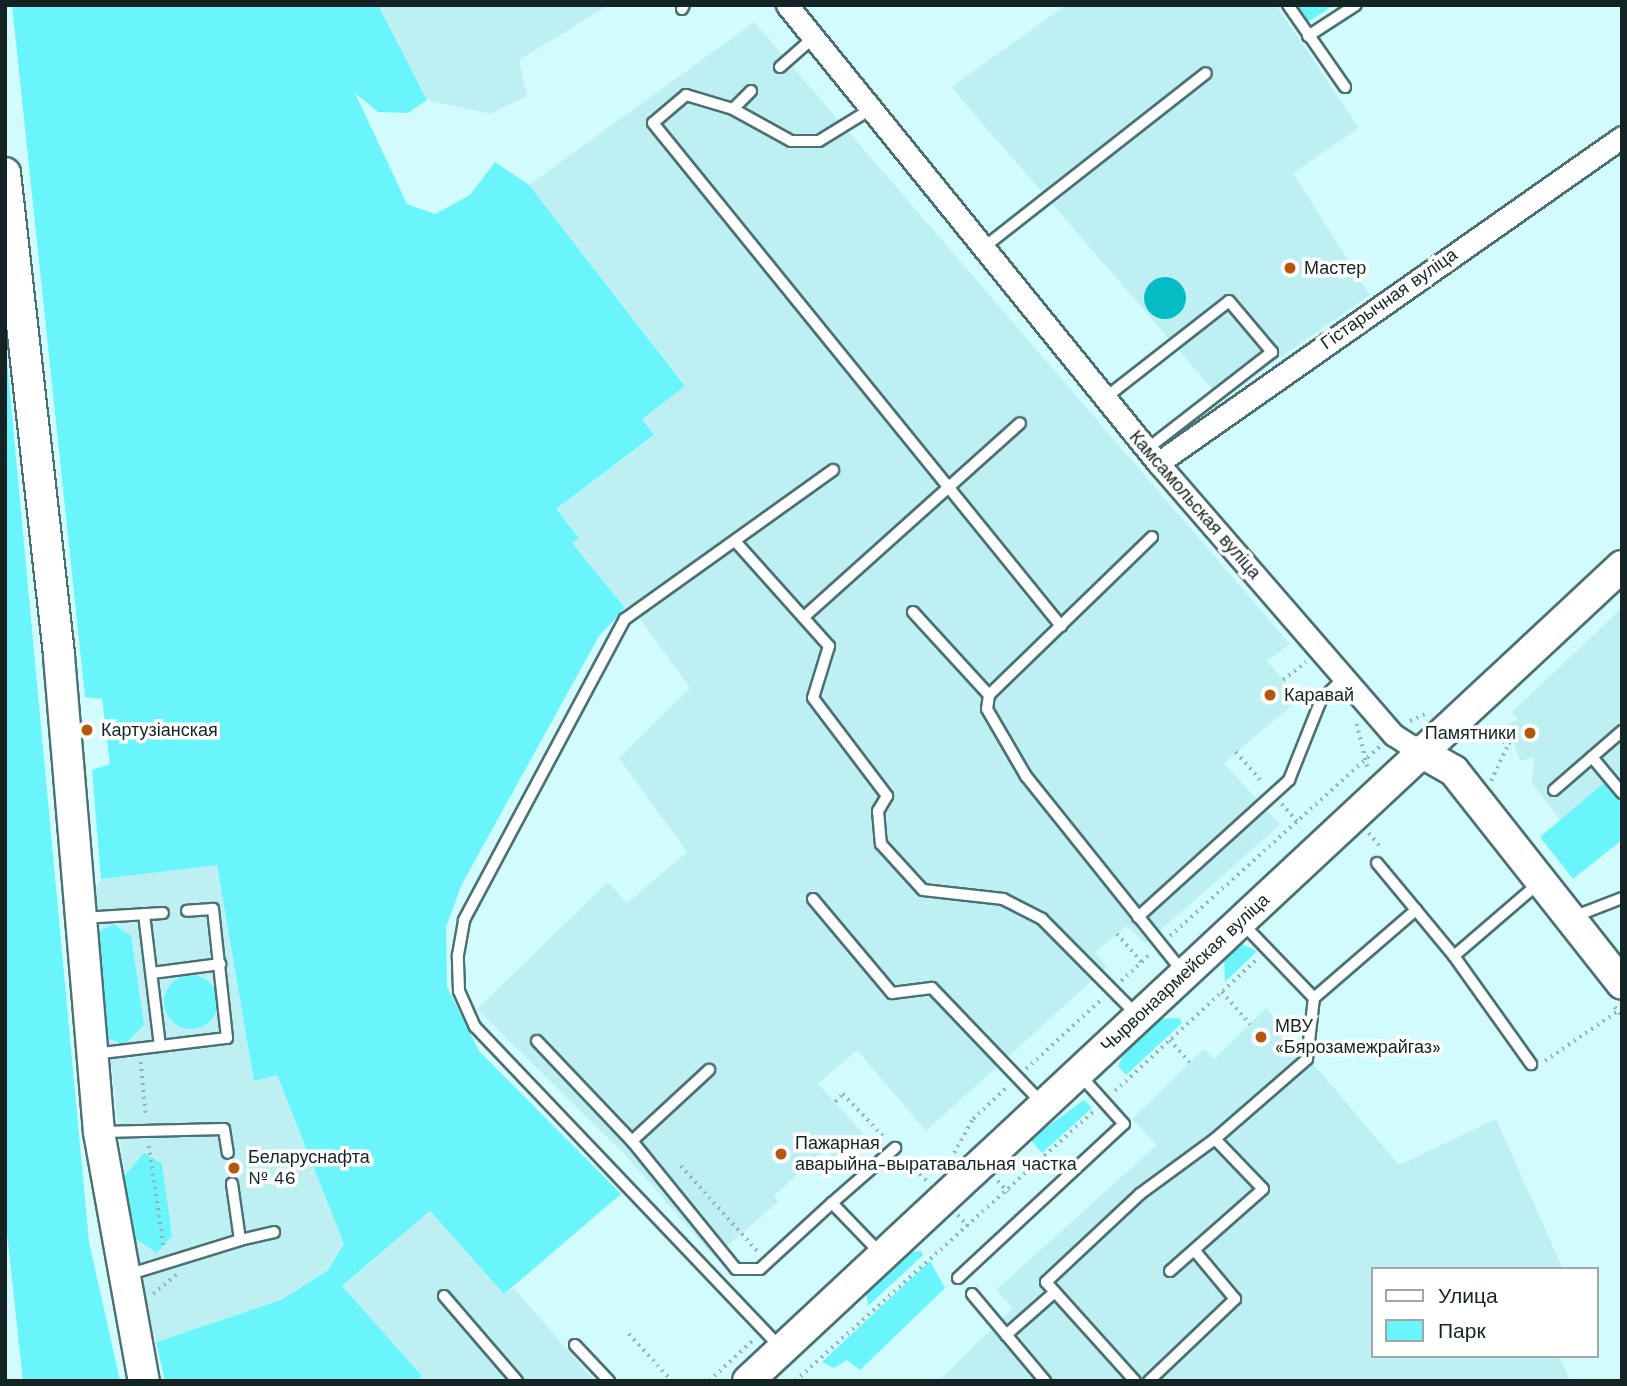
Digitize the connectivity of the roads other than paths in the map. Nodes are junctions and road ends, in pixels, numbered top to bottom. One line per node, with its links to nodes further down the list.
1 (787, 5): 5 (street, Камсамольская вуліца)
2 (1288, 5): 4 (lane)
3 (1356, 5): 4 (lane)
4 (1308, 36): 8 (lane)
5 (813, 38): 6 (lane); 11 (street, Камсамольская вуліца)
6 (780, 67)
7 (1206, 73): 14 (lane)
8 (1345, 87)
9 (751, 91): 10 (lane)
10 (733, 109): 11 (lane); 19 (lane)
11 (871, 109): 14 (street, Камсамольская вуліца)
12 (1622, 137): 17 (street, Гістарычная вуліца)
13 (5, 173): 42 (main road)
14 (983, 248): 15 (street, Камсамольская вуліца)
15 (1105, 398): 17 (street, Камсамольская вуліца); 17 (lane)
16 (1020, 423): 19 (lane)
17 (1152, 456): 26 (street, Камсамольская вуліца)
18 (833, 470): 21 (lane)
19 (946, 485): 24 (lane); 25 (lane)
20 (1152, 537): 25 (lane)
21 (736, 541): 24 (lane); 77 (lane)
22 (1622, 566): 29 (main road, Чырвонаармейская вуліца)
23 (914, 612): 27 (lane)
24 (804, 617): 51 (lane)
25 (1061, 626): 27 (lane)
26 (1344, 678): 29 (street, Камсамольская вуліца); 41 (lane)
27 (989, 695): 41 (lane)
28 (1622, 731): 30 (lane)
29 (1419, 751): 34 (main road, Камсамольская вуліца); 44 (main road, Чырвонаармейская вуліца)
30 (1592, 757): 31 (lane); 32 (lane)
31 (1554, 790)
32 (1622, 793)
33 (1377, 863): 37 (lane)
34 (1541, 881): 43 (main road, Камсамольская вуліца); 45 (lane)
35 (1622, 898): 43 (lane)
36 (813, 899): 58 (lane)
37 (1416, 910): 45 (lane); 49 (lane)
38 (187, 911): 46 (lane)
39 (163, 913): 40 (lane)
40 (144, 914): 42 (lane); 47 (lane)
41 (1139, 917): 48 (lane)
42 (77, 919): 54 (main road)
43 (1570, 919): 50 (main road, Камсамольская вуліца)
44 (1240, 921): 48 (main road, Чырвонаармейская вуліца); 49 (lane)
45 (1454, 956): 55 (lane)
46 (220, 964): 47 (lane); 53 (lane)
47 (152, 973): 53 (lane)
48 (1184, 974): 51 (main road, Чырвонаармейская вуліца)
49 (1314, 998): 60 (lane)
50 (1620, 998)
51 (1139, 1017): 57 (main road, Чырвонаармейская вуліца)
52 (537, 1041): 61 (lane)
53 (160, 1046): 54 (lane)
54 (91, 1055): 59 (main road)
55 (1531, 1063)
56 (709, 1070): 61 (lane)
57 (1079, 1074): 58 (main road, Чырвонаармейская вуліца); 72 (lane)
58 (1045, 1106): 69 (main road, Чырвонаармейская вуліца)
59 (99, 1132): 63 (lane); 71 (main road)
60 (1215, 1139): 68 (lane); 73 (lane)
61 (632, 1141): 65 (lane)
62 (895, 1149): 65 (lane)
63 (228, 1153)
64 (232, 1184): 67 (lane)
65 (832, 1203): 69 (lane)
66 (274, 1232): 67 (lane)
67 (240, 1240): 71 (lane)
68 (1195, 1251): 70 (lane); 85 (lane)
69 (882, 1255): 77 (main road, Чырвонаармейская вуліца)
70 (1170, 1271)
71 (121, 1277): 79 (main road)
72 (958, 1278)
73 (1055, 1292): 76 (lane); 84 (lane)
74 (972, 1294): 76 (lane)
75 (444, 1296): 80 (lane)
76 (1006, 1335): 83 (lane)
77 (772, 1340): 82 (main road, Чырвонаармейская вуліца)
78 (575, 1345): 81 (lane)
79 (144, 1381)
80 (517, 1381)
81 (609, 1381)
82 (748, 1381)
83 (1045, 1381)
84 (1135, 1381)
85 (1149, 1381)

